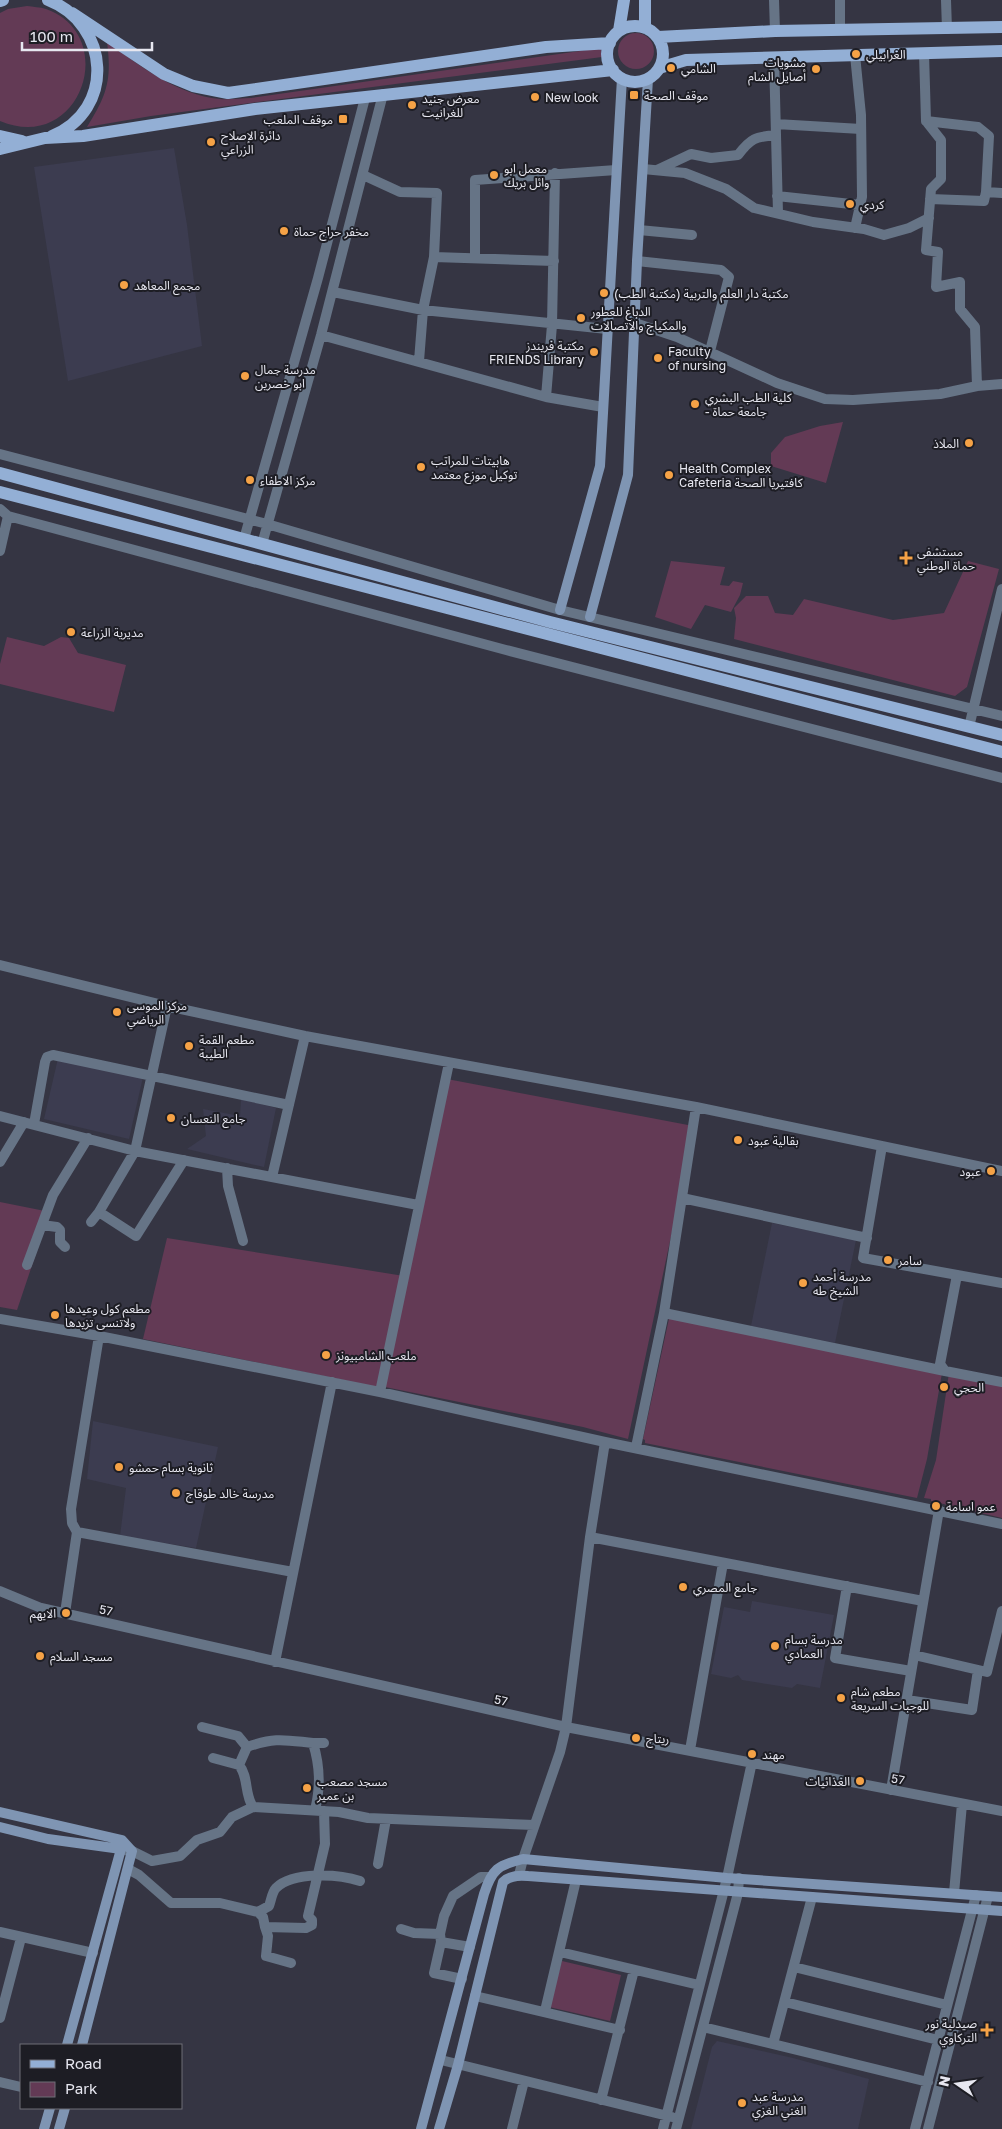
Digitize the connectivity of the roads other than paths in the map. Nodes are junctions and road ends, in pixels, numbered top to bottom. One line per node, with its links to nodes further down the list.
1 (48, 0): 7 (main road)
2 (624, 0): 12 (main road)
3 (645, 0): 9 (main road)
4 (774, 0): 13 (street)
5 (840, 0): 11 (street)
6 (946, 0): 10 (street)
7 (72, 13): 15 (main road); 29 (main road)
8 (1002, 27): 10 (main road)
9 (645, 28): 12 (main road); 14 (main road)
10 (946, 29): 11 (main road)
11 (840, 30): 13 (main road)
12 (619, 31): 15 (main road)
13 (775, 31): 14 (main road)
14 (658, 37): 20 (main road)
15 (610, 43): 21 (main road)
16 (1002, 50): 17 (main road)
17 (924, 53): 18 (main road); 25 (street)
18 (854, 55): 19 (main road); 26 (street)
19 (774, 57): 20 (main road); 27 (street)
20 (660, 68): 22 (main road)
21 (617, 74): 22 (main road); 23 (main road); 32 (main road)
22 (648, 79): 31 (main road)
23 (383, 94): 24 (main road); 35 (street)
24 (365, 98): 29 (main road); 67 (street)
25 (926, 121): 36 (street); 39 (street)
26 (861, 129): 27 (street); 40 (street)
27 (776, 130): 33 (street); 38 (street)
28 (0, 136): 29 (main road)
29 (45, 138): 30 (main road)
30 (0, 149)
31 (643, 169): 33 (street); 44 (main road)
32 (616, 170): 34 (street); 54 (main road)
33 (656, 170): 41 (street)
34 (555, 173): 47 (street); 48 (street)
35 (364, 175): 46 (street); 50 (street)
36 (986, 192): 37 (street); 39 (street)
37 (1002, 193)
38 (777, 196): 40 (street); 41 (street)
39 (930, 199): 42 (street)
40 (860, 205): 43 (street)
41 (778, 213): 43 (street)
42 (929, 218): 43 (street); 59 (street)
43 (855, 228)
44 (639, 230): 45 (street); 49 (main road)
45 (692, 235)
46 (434, 257): 47 (street); 51 (street)
47 (475, 258): 48 (street)
48 (554, 261): 53 (street)
49 (637, 261): 52 (main road); 56 (street)
50 (333, 292): 51 (street); 55 (street)
51 (423, 310): 53 (street); 57 (street)
52 (635, 323): 56 (street); 74 (main road)
53 (552, 325): 54 (street); 60 (street)
54 (607, 329): 61 (main road)
55 (321, 336): 57 (street); 68 (street)
56 (710, 351): 59 (street)
57 (419, 361): 60 (street)
58 (1002, 384): 59 (street)
59 (977, 386)
60 (546, 397): 61 (street)
61 (603, 407): 73 (main road)
62 (0, 454): 67 (street)
63 (0, 473): 69 (main road)
64 (0, 492): 79 (main road)
65 (0, 509): 66 (street)
66 (8, 516): 71 (street); 80 (street)
67 (248, 519): 68 (street); 69 (street)
68 (267, 524): 70 (street); 73 (street)
69 (244, 539): 70 (main road)
70 (262, 544): 77 (main road)
71 (0, 552)
72 (1002, 589): 75 (street)
73 (560, 610): 74 (street)
74 (590, 617): 75 (street)
75 (974, 708): 76 (street); 77 (street)
76 (1002, 716)
77 (969, 727): 78 (main road)
78 (1002, 736)
79 (1002, 752)
80 (1002, 778)
81 (0, 965): 82 (street)
82 (167, 1006): 83 (street); 85 (street)
83 (305, 1036): 84 (street); 86 (street)
84 (449, 1063): 87 (street); 99 (street)
85 (151, 1077): 86 (street); 89 (street); 92 (street)
86 (289, 1105): 97 (street)
87 (696, 1107): 91 (street); 98 (street)
88 (0, 1116): 89 (street)
89 (29, 1123): 90 (street); 94 (street)
90 (88, 1138): 92 (street); 102 (street)
91 (882, 1146): 96 (street); 103 (street)
92 (135, 1151): 93 (street); 100 (street)
93 (184, 1160): 95 (street); 100 (street)
94 (0, 1162)
95 (227, 1168): 97 (street); 104 (street)
96 (1002, 1171)
97 (272, 1177): 99 (street)
98 (682, 1198): 103 (street); 109 (street)
99 (418, 1204): 115 (street)
100 (99, 1212): 101 (street)
101 (91, 1222)
102 (42, 1225): 105 (street); 106 (street)
103 (866, 1238): 107 (street)
104 (243, 1241)
105 (65, 1247)
106 (27, 1264)
107 (957, 1275): 108 (street); 112 (street)
108 (1002, 1283)
109 (664, 1313): 112 (street); 117 (street)
110 (0, 1320): 111 (street)
111 (99, 1336): 113 (street); 120 (street)
112 (945, 1371): 114 (street)
113 (332, 1382): 115 (street); 123 (street)
114 (1002, 1382)
115 (380, 1392): 116 (street)
116 (605, 1442): 117 (street); 121 (street)
117 (636, 1447): 118 (street)
118 (939, 1510): 119 (street); 126 (street)
119 (1002, 1524)
120 (77, 1532): 123 (street); 128 (street)
121 (590, 1537): 122 (street); 135 (street)
122 (723, 1563): 124 (street); 137 (street)
123 (294, 1572): 130 (street)
124 (847, 1586): 126 (street); 132 (street)
125 (0, 1591): 128 (street, 57)
126 (923, 1601): 129 (street)
127 (1002, 1611): 131 (street)
128 (65, 1613): 130 (street, 57)
129 (914, 1656): 131 (street); 132 (street)
130 (275, 1662): 135 (street, 57)
131 (978, 1670): 133 (street)
132 (911, 1671): 133 (street)
133 (907, 1700): 141 (street)
134 (202, 1727): 136 (street)
135 (566, 1727): 137 (street, 57); 148 (street)
136 (247, 1746): 140 (street); 144 (street)
137 (690, 1750): 139 (street, 57)
138 (213, 1758): 140 (street)
139 (752, 1762): 141 (street, 57); 158 (street)
140 (238, 1765): 143 (street)
141 (891, 1790): 142 (street, 57)
142 (962, 1804): 145 (street, 57); 164 (street)
143 (253, 1807): 144 (street); 151 (street)
144 (320, 1810): 147 (street); 156 (street)
145 (1002, 1811)
146 (0, 1812): 151 (main road)
147 (386, 1818): 148 (street); 153 (street)
148 (534, 1825): 152 (street)
149 (0, 1827): 150 (main road)
150 (121, 1849): 151 (street); 180 (main road)
151 (132, 1851): 154 (main road)
152 (523, 1859): 155 (street); 157 (main road); 158 (main road)
153 (378, 1864)
154 (128, 1868): 172 (street); 195 (main road)
155 (519, 1875): 160 (main road); 186 (main road)
156 (319, 1876): 161 (street); 172 (street); 173 (street)
157 (490, 1876): 177 (street); 178 (main road)
158 (728, 1878): 159 (main road); 162 (street)
159 (739, 1878): 163 (street); 164 (main road)
160 (576, 1880): 162 (main road); 179 (street)
161 (360, 1881)
162 (724, 1892): 163 (main road); 185 (street)
163 (738, 1893): 167 (main road); 191 (street)
164 (954, 1893): 165 (main road)
165 (976, 1895): 166 (main road); 169 (street)
166 (988, 1896): 168 (main road); 170 (street)
167 (812, 1897): 169 (main road); 182 (street)
168 (1002, 1897)
169 (973, 1908): 170 (main road); 188 (street)
170 (985, 1910): 171 (main road); 215 (street)
171 (1002, 1911)
172 (258, 1912): 173 (street)
173 (265, 1927): 181 (street)
174 (401, 1929): 177 (street)
175 (0, 1932): 176 (street)
176 (21, 1938): 180 (street); 190 (street)
177 (441, 1938): 178 (street); 184 (street)
178 (470, 1948): 184 (main road)
179 (560, 1952): 183 (street); 189 (street)
180 (93, 1953): 194 (main road)
181 (291, 1963)
182 (794, 1967): 187 (street); 188 (street)
183 (634, 1970): 185 (street); 192 (street)
184 (462, 1979): 197 (main road)
185 (699, 1985): 206 (street)
186 (475, 1996): 189 (street); 198 (main road)
187 (785, 2002): 193 (street); 196 (street)
188 (947, 2005): 193 (street)
189 (544, 2012): 192 (street)
190 (0, 2018)
191 (703, 2027): 196 (street); 207 (street)
192 (620, 2030): 203 (street)
193 (938, 2040): 201 (street)
194 (67, 2044)
195 (82, 2044)
196 (773, 2044): 201 (street)
197 (441, 2060): 198 (street); 210 (main road)
198 (458, 2065): 199 (street); 211 (main road)
199 (524, 2081): 203 (street); 212 (street)
200 (0, 2082): 202 (street)
201 (928, 2082): 214 (street)
202 (20, 2088)
203 (601, 2100): 206 (street)
204 (50, 2109): 208 (main road)
205 (65, 2109): 209 (main road)
206 (666, 2116): 207 (street); 213 (street)
207 (677, 2124)
208 (44, 2129)
209 (59, 2129)
210 (421, 2129)
211 (439, 2129)
212 (512, 2129)
213 (663, 2129)
214 (915, 2129)
215 (928, 2129)

